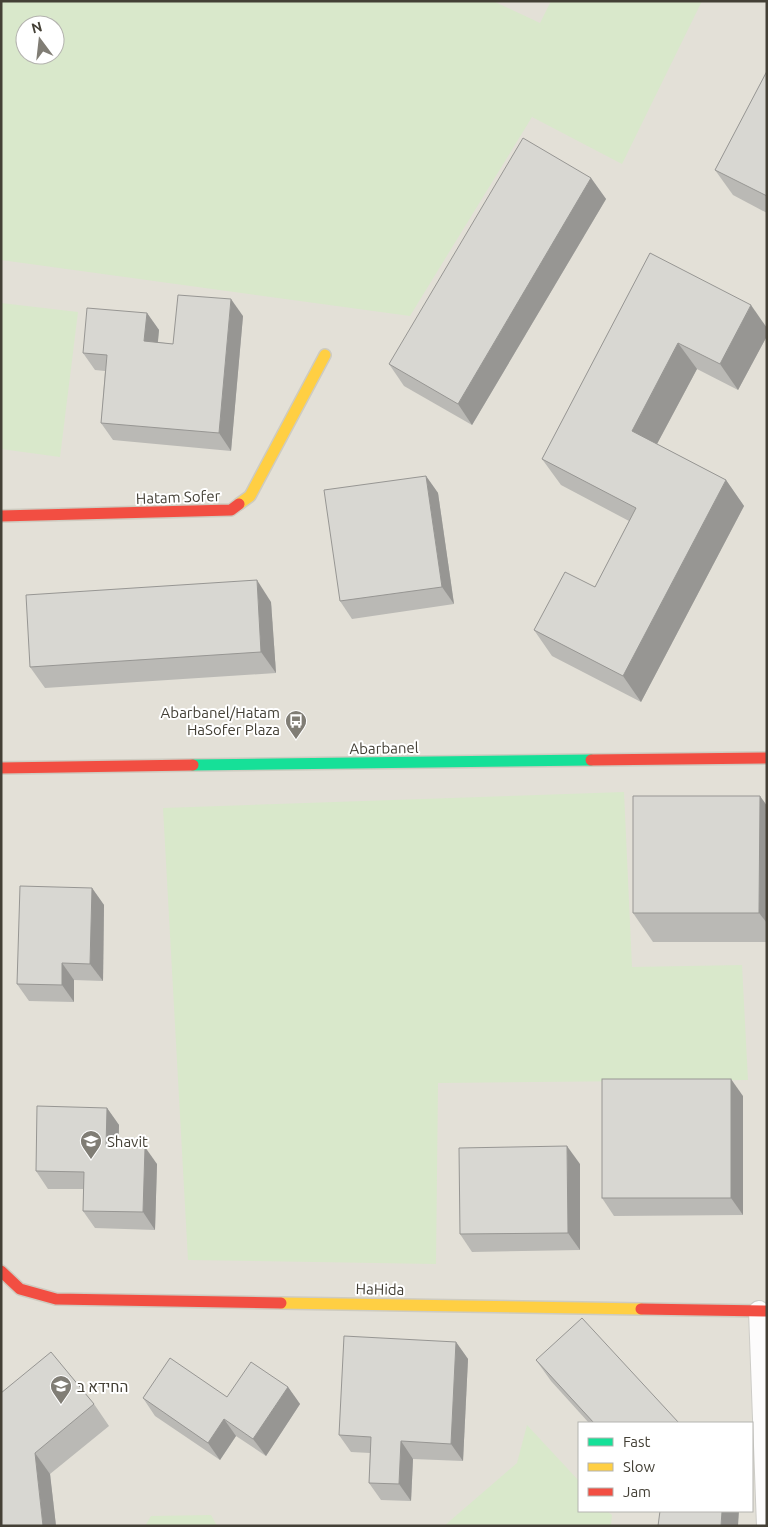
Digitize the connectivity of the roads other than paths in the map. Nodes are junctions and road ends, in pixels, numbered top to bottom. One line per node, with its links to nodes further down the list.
1 (326, 355): 2 (street, Hatam Sofer)
2 (1, 516)
3 (767, 758): 4 (street, Abarbanel)
4 (1, 768)
5 (1, 1271): 6 (street, HaHida)
6 (763, 1311): 7 (lane)
7 (767, 1526)

